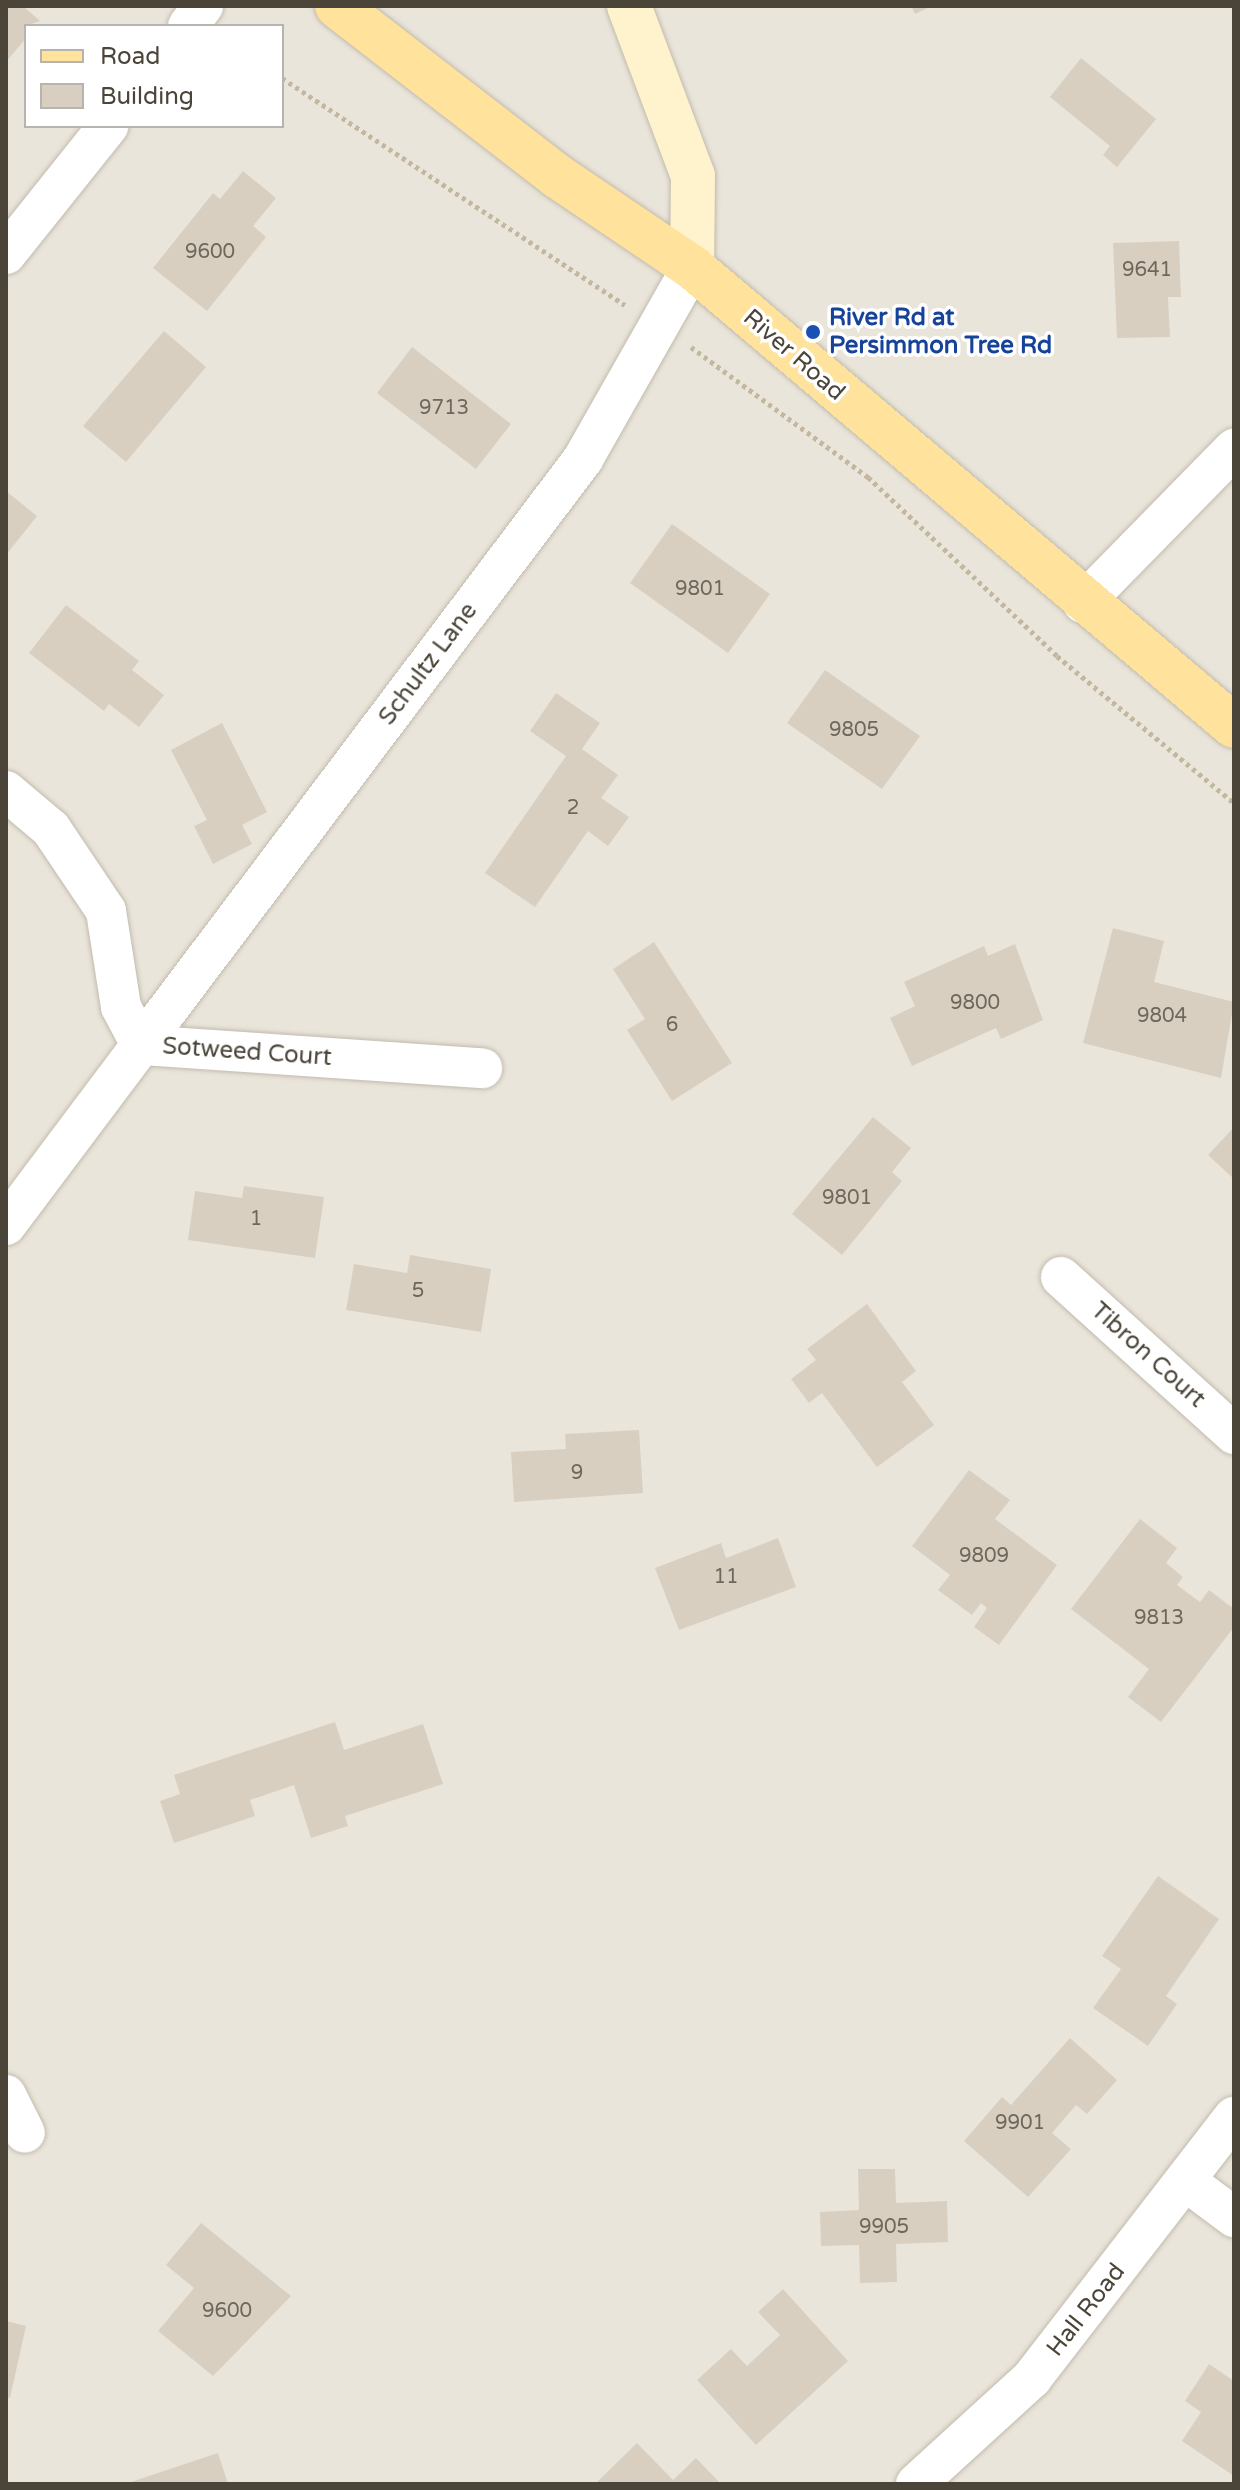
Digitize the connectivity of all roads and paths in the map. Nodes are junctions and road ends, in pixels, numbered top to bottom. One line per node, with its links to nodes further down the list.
1 (203, 6): 4 (street)
2 (337, 6): 8 (main road, River Road)
3 (629, 6): 8 (main road)
4 (190, 24)
5 (284, 79): 9 (path)
6 (106, 128): 7 (street)
7 (6, 254)
8 (692, 267): 9 (street, Schultz Lane); 11 (main road, River Road)
9 (659, 325): 14 (path); 15 (street, Schultz Lane)
10 (1234, 449): 11 (street)
11 (1083, 603): 12 (main road, River Road)
12 (1234, 726)
13 (6, 791): 15 (street)
14 (1234, 803)
15 (141, 1045): 16 (street, Sotweed Court); 17 (street, Sotweed Court)
16 (482, 1068)
17 (6, 1225)
18 (1061, 1277): 19 (street, Tibron Court)
19 (1234, 1434)
20 (6, 2095): 22 (street)
21 (1234, 2117): 23 (street, Hall Road)
22 (25, 2133)
23 (1187, 2182): 24 (street); 25 (street, Hall Road)
24 (1234, 2217)
25 (916, 2484)

